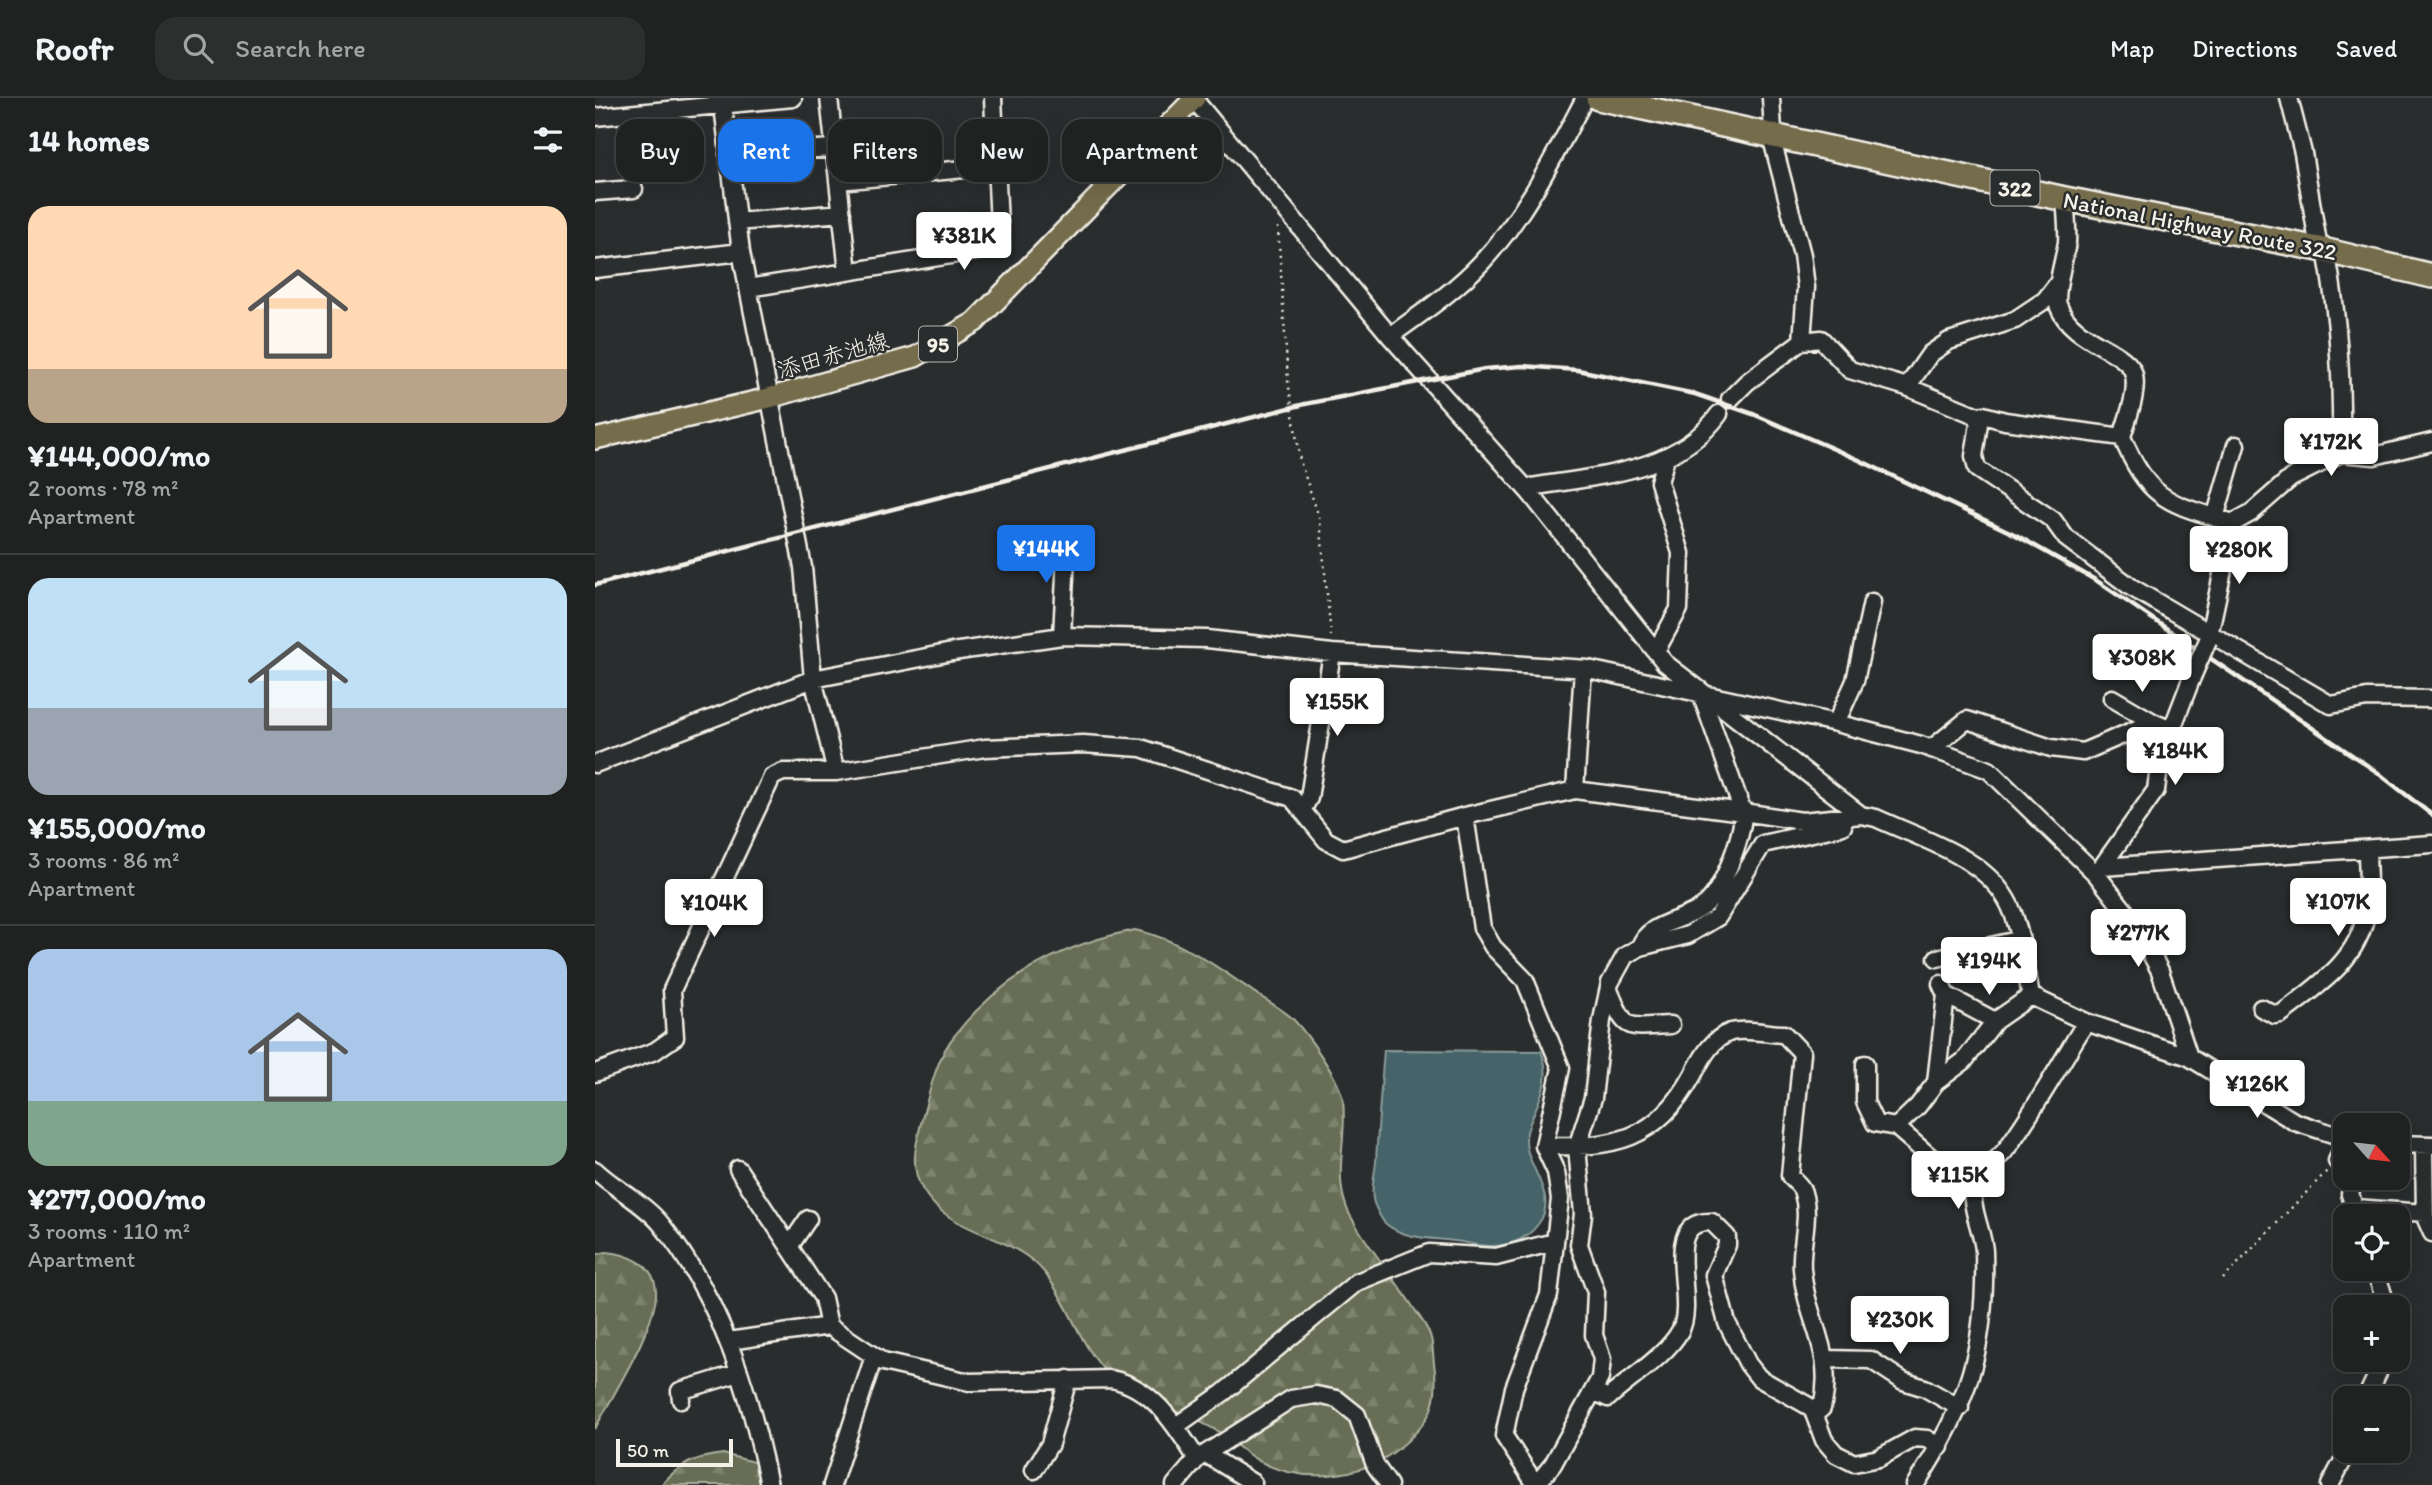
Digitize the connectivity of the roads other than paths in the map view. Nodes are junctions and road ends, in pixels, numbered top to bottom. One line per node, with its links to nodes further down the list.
1 (793, 98): 9 (street)
2 (829, 98): 11 (street)
3 (993, 98): 12 (street)
4 (1194, 98): 29 (street); 32 (main road, 添田赤池線 / 95)
5 (1585, 98): 29 (street)
6 (1598, 98): 13 (highway, National Highway Route 322 / 322)
7 (1771, 98): 13 (street)
8 (2289, 98): 22 (street)
9 (722, 102): 10 (street)
10 (595, 117)
11 (832, 119)
12 (994, 119)
13 (1774, 135): 19 (highway, National Highway Route 322 / 322); 30 (street)
14 (732, 182): 21 (street)
15 (838, 182): 20 (street)
16 (997, 182): 25 (street)
17 (634, 189): 18 (street)
18 (595, 192)
19 (2065, 199): 22 (highway, National Highway Route 322 / 322); 27 (street)
20 (842, 213): 21 (street); 25 (street)
21 (737, 222): 23 (street)
22 (2322, 250): 26 (highway, National Highway Route 322 / 322); 40 (street)
23 (741, 251): 24 (street); 28 (street)
24 (595, 269)
25 (848, 272): 28 (street)
26 (2432, 276)
27 (2061, 280): 31 (street); 36 (street)
28 (748, 288): 32 (street)
29 (1389, 336): 42 (street)
30 (1802, 341): 31 (street); 33 (street)
31 (1907, 387): 35 (street)
32 (769, 398): 37 (main road, 添田赤池線 / 95); 52 (street)
33 (1730, 399)
34 (1719, 414): 41 (street)
35 (1980, 417): 36 (street); 48 (street)
36 (2122, 437): 43 (street)
37 (595, 439)
38 (2432, 442): 40 (street)
39 (2236, 445): 43 (street)
40 (2340, 453): 44 (street)
41 (1666, 458): 42 (street); 49 (street)
42 (1526, 488): 49 (street)
43 (2215, 518): 44 (street)
44 (2233, 523): 48 (street)
45 (1067, 537): 47 (street)
46 (1872, 602): 57 (street)
47 (1062, 636): 50 (street); 52 (street)
48 (2209, 637): 55 (street); 58 (street, bridge)
49 (1656, 652): 53 (street)
50 (1332, 653): 51 (street); 63 (street)
51 (1583, 669): 53 (street); 62 (street)
52 (813, 679): 60 (street); 61 (street)
53 (1700, 691): 57 (street); 64 (street); 65 (street)
54 (2112, 698): 56 (street)
55 (2432, 699)
56 (2153, 722): 58 (street); 59 (street)
57 (1836, 723): 59 (street)
58 (2171, 730): 69 (street)
59 (1931, 748): 69 (street)
60 (595, 764)
61 (836, 772): 63 (street); 81 (street)
62 (1575, 790): 64 (street); 66 (street)
63 (1303, 809): 66 (street)
64 (1743, 812): 65 (street); 71 (street)
65 (1861, 815): 70 (street); 71 (street)
66 (1465, 817): 87 (street)
67 (2432, 844): 68 (street)
68 (2367, 849): 69 (street); 75 (street)
69 (2099, 871): 79 (street)
70 (2018, 940): 72 (street); 74 (street)
71 (1640, 947): 73 (street)
72 (1937, 958)
73 (1608, 990): 78 (street); 88 (street)
74 (2031, 996): 76 (street); 77 (street)
75 (2261, 1007)
76 (1995, 1021): 82 (street); 82 (street)
77 (2086, 1022): 79 (street); 91 (street)
78 (1671, 1025)
79 (2189, 1057): 84 (street)
80 (1865, 1064): 83 (street)
81 (595, 1073)
82 (1936, 1082): 83 (street)
83 (1896, 1127): 91 (street)
84 (2333, 1136)
85 (2410, 1144): 86 (street)
86 (2428, 1145): 93 (street)
87 (1544, 1146): 88 (street); 96 (street)
88 (1577, 1147): 101 (street); 104 (street)
89 (738, 1169): 97 (street)
90 (595, 1170): 99 (street)
91 (1973, 1194): 106 (street)
92 (2410, 1213): 93 (street)
93 (2425, 1213): 95 (street)
94 (808, 1219): 97 (street)
95 (2432, 1233)
96 (1554, 1242): 108 (street); 118 (street)
97 (789, 1247): 98 (street)
98 (829, 1326): 99 (street); 100 (street)
99 (729, 1341): 102 (street)
100 (874, 1356): 103 (street); 115 (street)
101 (1826, 1359): 106 (street); 107 (street)
102 (739, 1373): 105 (street); 114 (street)
103 (1068, 1379): 108 (street); 112 (street)
104 (1593, 1391): 107 (street); 118 (street)
105 (681, 1400)
106 (1960, 1408): 109 (street)
107 (1816, 1413): 109 (street)
108 (1176, 1426): 110 (street)
109 (1940, 1447): 119 (street)
110 (1201, 1457): 113 (street); 116 (street); 117 (street)
111 (2342, 1463): 120 (street)
112 (1034, 1470)
113 (1242, 1481)
114 (769, 1485)
115 (832, 1485)
116 (1175, 1485)
117 (1389, 1485)
118 (1536, 1485)
119 (1915, 1485)
120 (2330, 1485)

